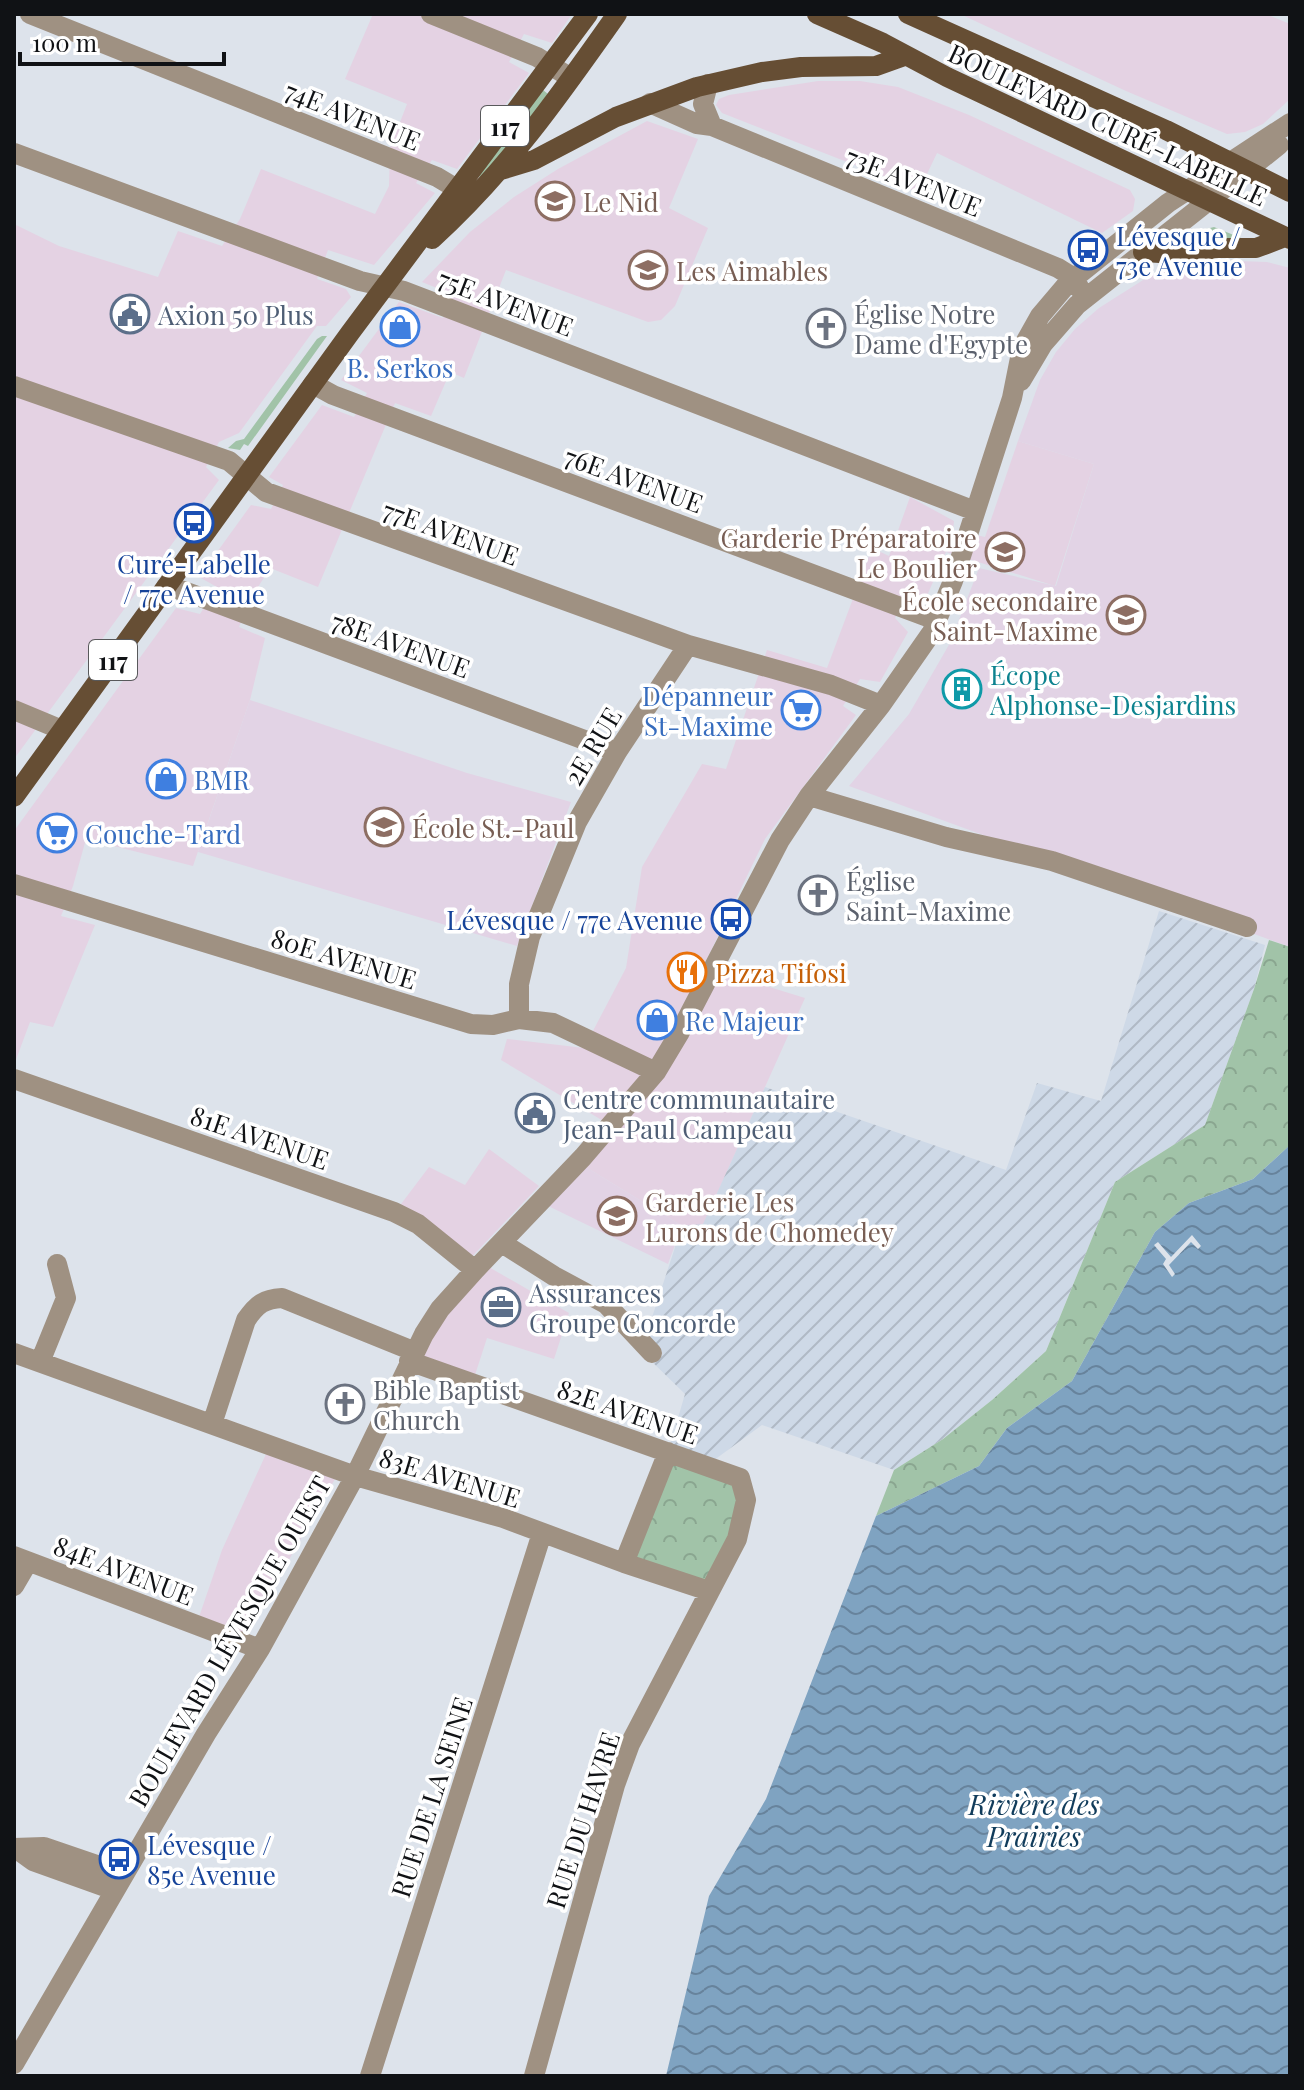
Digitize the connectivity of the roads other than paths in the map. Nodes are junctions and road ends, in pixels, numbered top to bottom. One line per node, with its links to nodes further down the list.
1 (30, 14): 20 (street, 74E AVENUE)
2 (431, 14): 8 (street)
3 (588, 14): 8 (main road, 117)
4 (617, 14): 9 (main road)
5 (817, 14): 7 (main road, BOULEVARD CURÉ-LABELLE)
6 (908, 14): 16 (main road, BOULEVARD CURÉ-LABELLE)
7 (904, 56): 10 (main road); 18 (main road, BOULEVARD CURÉ-LABELLE)
8 (551, 65): 9 (street); 20 (main road, 117)
9 (571, 78): 17 (main road)
10 (708, 84): 11 (main road); 13 (street)
11 (650, 103): 13 (street, 73E AVENUE); 17 (main road)
12 (1290, 123): 16 (street, BOULEVARD LÉVESQUE OUEST)
13 (712, 126): 24 (street, 73E AVENUE)
14 (1290, 137): 16 (street, BOULEVARD LÉVESQUE OUEST)
15 (14, 153): 25 (street, 75E AVENUE)
16 (1239, 166): 18 (street, BOULEVARD LÉVESQUE OUEST); 19 (main road, BOULEVARD CURÉ-LABELLE); 21 (street, BOULEVARD LÉVESQUE OUEST)
17 (501, 170): 20 (main road, 117)
18 (1187, 190): 21 (main road, BOULEVARD CURÉ-LABELLE); 24 (street, BOULEVARD LÉVESQUE OUEST)
19 (1290, 192)
20 (467, 194): 25 (main road, 117)
21 (1209, 201): 22 (main road, BOULEVARD CURÉ-LABELLE); 23 (street, BOULEVARD LÉVESQUE OUEST)
22 (1288, 238): 23 (main road)
23 (1143, 252): 26 (street, BOULEVARD LÉVESQUE OUEST)
24 (1074, 278): 26 (street); 29 (street, BOULEVARD LÉVESQUE OUEST)
25 (386, 286): 27 (main road, 117); 31 (street, 75E AVENUE)
26 (1085, 298): 29 (street, BOULEVARD LÉVESQUE OUEST)
27 (313, 384): 30 (main road, 117); 33 (street, 76E AVENUE)
28 (14, 386): 30 (street, 77E AVENUE)
29 (1012, 398): 31 (street, BOULEVARD LÉVESQUE OUEST)
30 (246, 476): 32 (main road, 117); 34 (street, 77E AVENUE)
31 (975, 511): 33 (street, BOULEVARD LÉVESQUE OUEST)
32 (166, 587): 37 (main road, 117); 38 (street, 78E AVENUE)
33 (938, 621): 35 (street, BOULEVARD LÉVESQUE OUEST)
34 (688, 645): 35 (street, 77E AVENUE); 38 (street, 2E RUE)
35 (881, 705): 39 (street, BOULEVARD LÉVESQUE OUEST)
36 (14, 710): 37 (street)
37 (62, 730): 40 (main road, 117)
38 (617, 752): 43 (street, 2E RUE)
39 (809, 796): 42 (street); 44 (street, BOULEVARD LÉVESQUE OUEST)
40 (14, 797)
41 (14, 884): 43 (street, 80E AVENUE)
42 (1247, 927)
43 (519, 1019): 44 (street, 80E AVENUE)
44 (656, 1072): 46 (street, BOULEVARD LÉVESQUE OUEST)
45 (14, 1079): 48 (street, 81E AVENUE)
46 (502, 1243): 48 (street, BOULEVARD LÉVESQUE OUEST); 50 (street)
47 (57, 1264): 52 (street)
48 (475, 1270): 51 (street, BOULEVARD LÉVESQUE OUEST)
49 (14, 1353): 52 (street, 83E AVENUE)
50 (652, 1353)
51 (411, 1356): 53 (street, 82E AVENUE); 54 (street, 82E AVENUE); 55 (street, BOULEVARD LÉVESQUE OUEST)
52 (40, 1362): 53 (street, 83E AVENUE)
53 (212, 1424): 55 (street, 83E AVENUE)
54 (668, 1452): 56 (street, 82E AVENUE); 59 (street)
55 (355, 1476): 57 (street, 83E AVENUE); 62 (street, BOULEVARD LÉVESQUE OUEST)
56 (740, 1478): 61 (street, RUE DU HAVRE)
57 (542, 1533): 59 (street, 83E AVENUE); 66 (street, RUE DE LA SEINE)
58 (21, 1559): 60 (street); 62 (street, 84E AVENUE)
59 (624, 1563): 61 (street, 83E AVENUE)
60 (14, 1586)
61 (709, 1591): 67 (street, RUE DU HAVRE)
62 (260, 1649): 64 (street, BOULEVARD LÉVESQUE OUEST)
63 (15, 1848): 64 (street)
64 (119, 1882): 65 (street, BOULEVARD LÉVESQUE OUEST)
65 (14, 2064)
66 (370, 2076)
67 (534, 2076)

